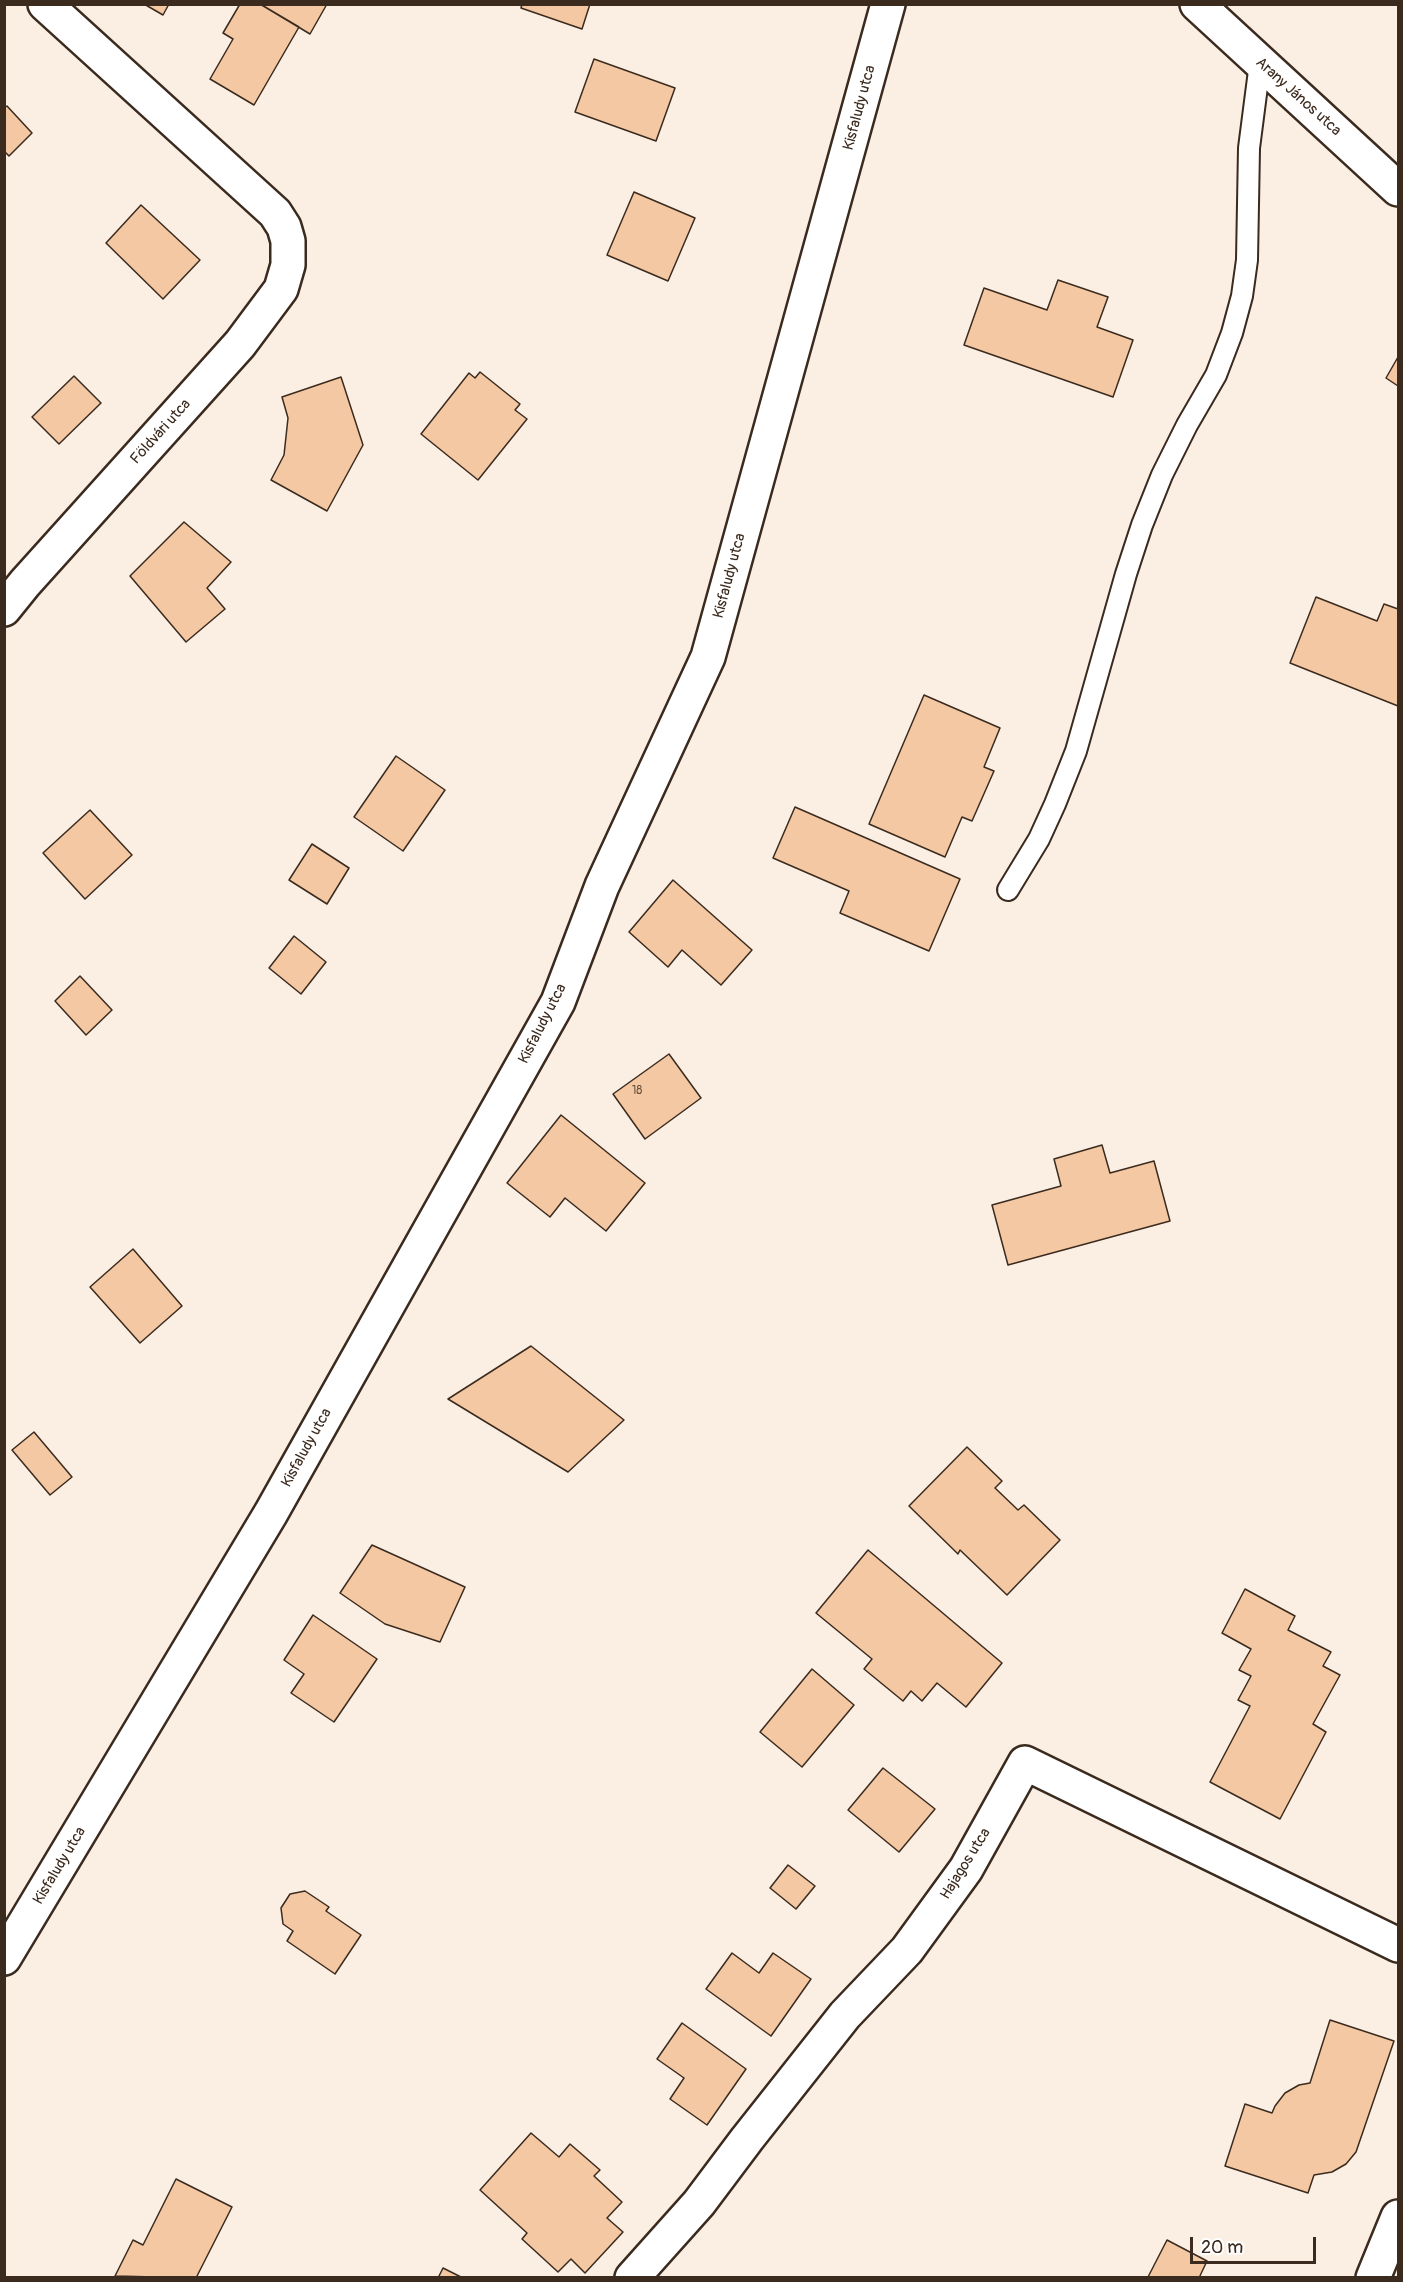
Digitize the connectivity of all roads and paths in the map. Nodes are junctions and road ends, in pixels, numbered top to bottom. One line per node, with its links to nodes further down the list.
1 (45, 4): 6 (street, Földvári utca)
2 (888, 4): 9 (street, Kisfaludy utca)
3 (1197, 4): 4 (street, Arany János utca)
4 (1260, 63): 5 (street, Arany János utca); 7 (lane)
5 (1398, 189)
6 (4, 609)
7 (1008, 890)
8 (1398, 1945): 11 (street, Hajagos utca)
9 (4, 1958)
10 (1398, 2217): 12 (street)
11 (632, 2277)
12 (1373, 2277)

